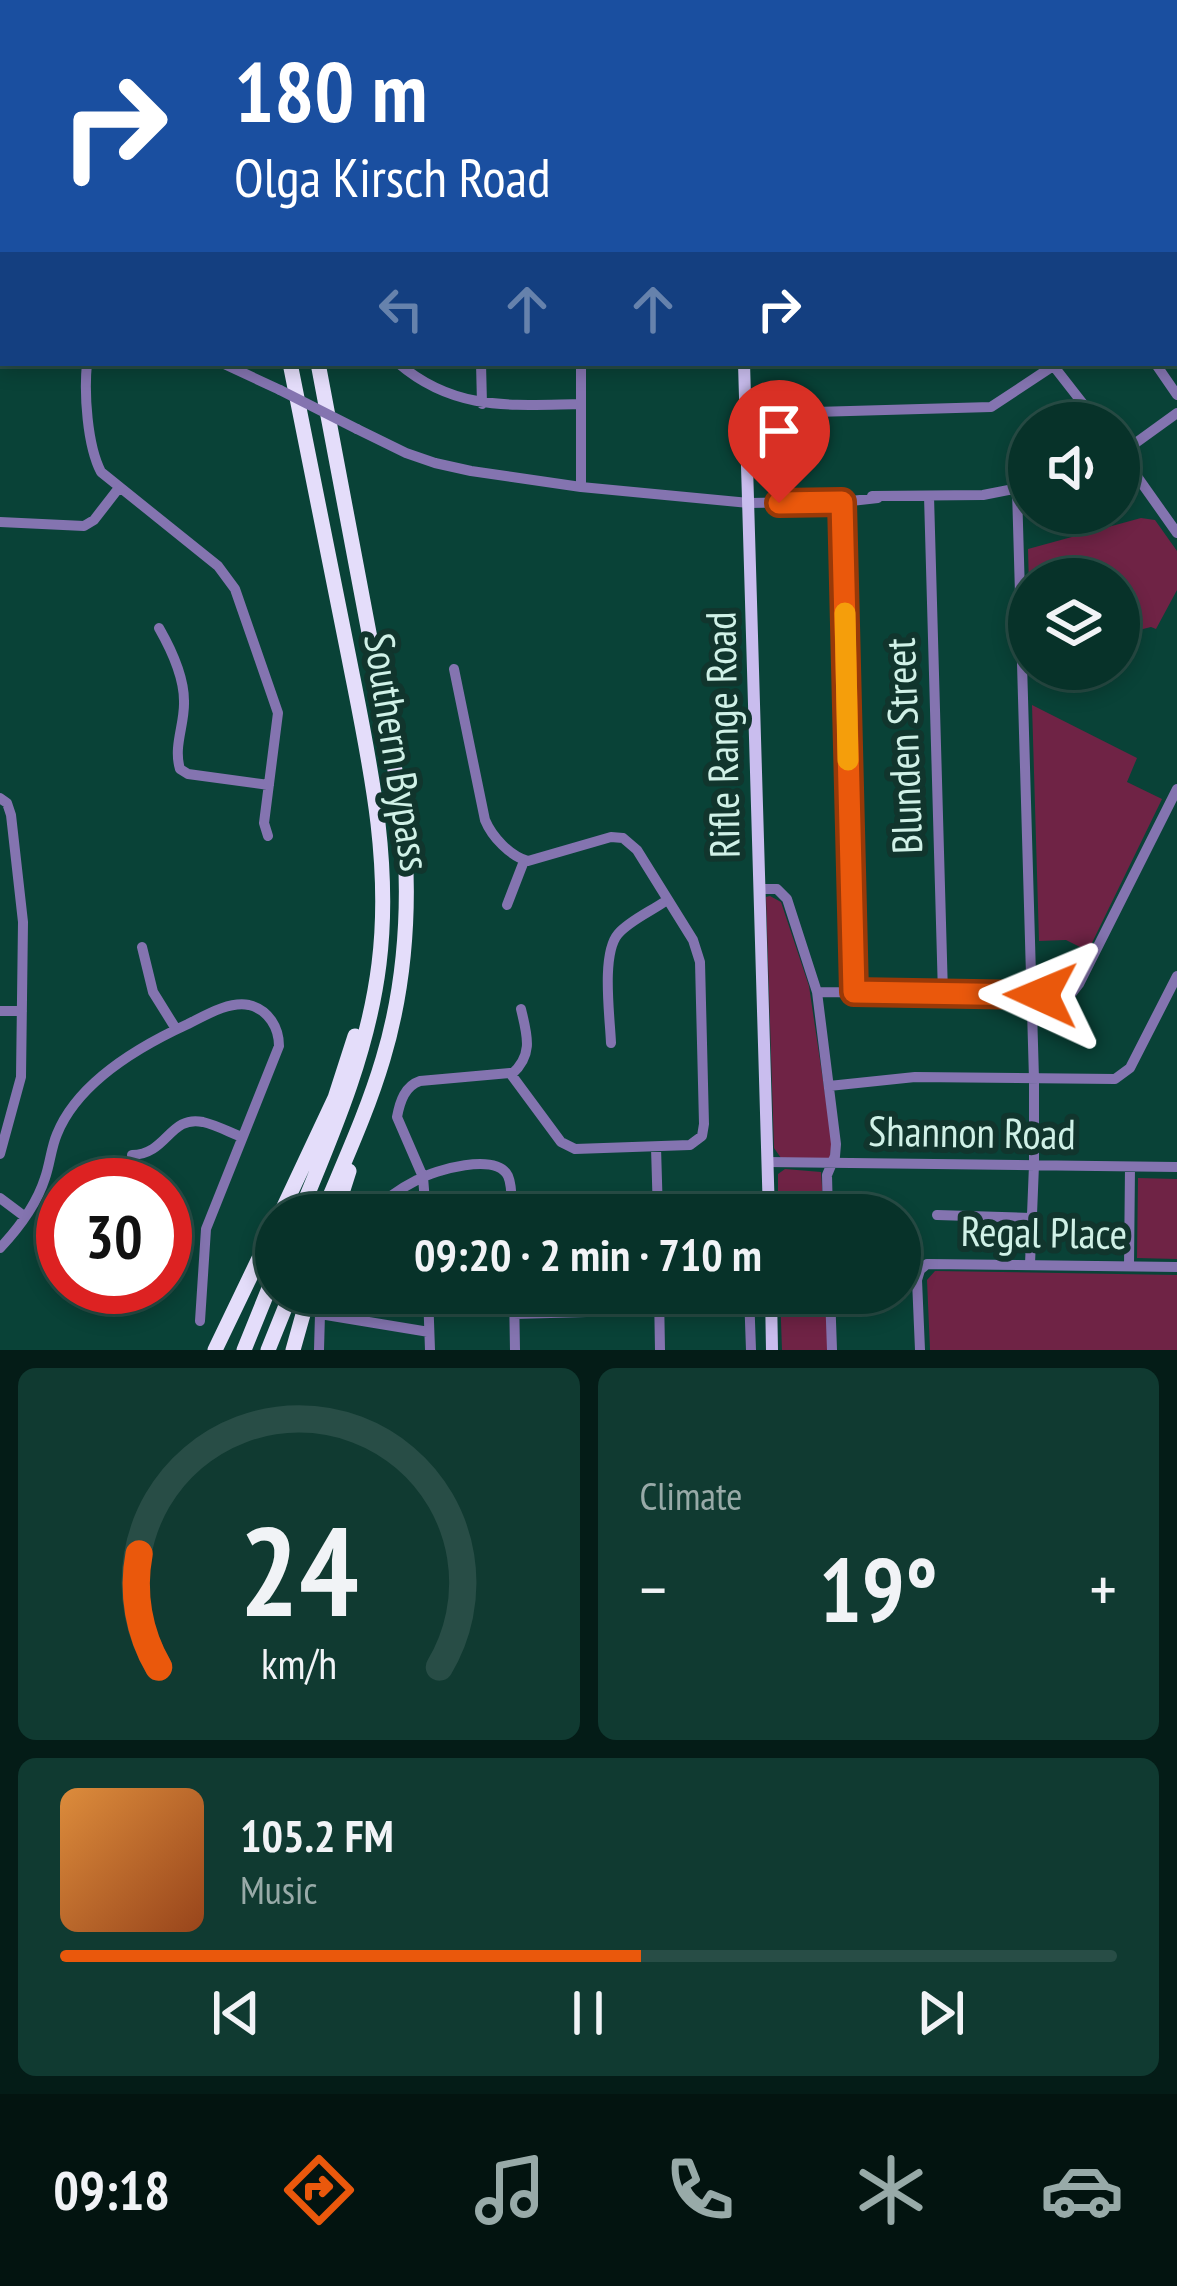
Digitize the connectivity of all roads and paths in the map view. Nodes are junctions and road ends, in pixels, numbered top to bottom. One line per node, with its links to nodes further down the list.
1 (87, 366): 21 (street)
2 (228, 366): 20 (street, bridge)
3 (291, 366): 38 (highway, Southern Bypass)
4 (319, 366): 54 (highway, Southern Bypass)
5 (403, 366): 14 (street)
6 (482, 366): 14 (street)
7 (581, 366): 15 (street)
8 (744, 366): 17 (main road, Rifle Range Road)
9 (1050, 366): 17 (street)
10 (1055, 366): 13 (street)
11 (1165, 369): 12 (street)
12 (1177, 395)
13 (1082, 402)
14 (482, 404): 15 (street)
15 (580, 404): 20 (street)
16 (1177, 412): 18 (street)
17 (746, 414): 25 (main road, Rifle Range Road)
18 (1140, 439)
19 (1140, 481): 27 (street)
20 (581, 484): 25 (street)
21 (118, 489): 26 (street); 31 (street)
22 (1008, 491): 23 (street)
23 (929, 496): 24 (street); 44 (street, Blunden Street)
24 (842, 499): 25 (street); 43 (street)
25 (749, 500): 36 (main road, Rifle Range Road)
26 (0, 522)
27 (1177, 532)
28 (1024, 534): 45 (street)
29 (159, 628): 31 (street)
30 (454, 669): 35 (street)
31 (269, 785): 34 (street)
32 (1177, 788): 45 (street)
33 (0, 798): 48 (street)
34 (268, 836)
35 (524, 861): 37 (street); 39 (street)
36 (759, 889): 42 (street, Rifle Range Road); 59 (main road, Rifle Range Road)
37 (667, 900): 50 (street); 56 (street)
38 (384, 905): 65 (highway); 66 (highway, Southern Bypass)
39 (507, 905)
40 (142, 947): 49 (street)
41 (1177, 976): 52 (street)
42 (817, 992): 43 (street); 53 (street, Rifle Range Road)
43 (854, 992): 44 (street)
44 (944, 994): 45 (street)
45 (1030, 995): 52 (street)
46 (521, 1009): 51 (street)
47 (0, 1011): 48 (street)
48 (22, 1011): 57 (street)
49 (176, 1029): 55 (street); 77 (street)
50 (611, 1042)
51 (512, 1074): 56 (street); 64 (street)
52 (1034, 1078): 53 (street); 61 (street)
53 (829, 1086): 60 (street, Rifle Range Road)
54 (367, 1104): 67 (highway, Southern Bypass); 68 (highway)
55 (242, 1137): 58 (street); 95 (street)
56 (656, 1148): 72 (street)
57 (0, 1154)
58 (132, 1155)
59 (767, 1162): 60 (street, Shannon Road); 73 (main road, Rifle Range Road)
60 (832, 1164): 61 (street, Shannon Road); 74 (street, Rifle Range Road)
61 (1034, 1165): 62 (street, Shannon Road); 78 (street)
62 (1130, 1166): 63 (street, Shannon Road); 82 (street)
63 (1177, 1167)
64 (424, 1177): 69 (street); 70 (street); 71 (street)
65 (290, 1194)
66 (307, 1194)
67 (331, 1194)
68 (341, 1194)
69 (395, 1194)
70 (425, 1194)
71 (510, 1194)
72 (657, 1194)
73 (768, 1194)
74 (827, 1194)
75 (0, 1198): 77 (street)
76 (937, 1215): 78 (street)
77 (24, 1216): 79 (street)
78 (1031, 1219): 80 (street)
79 (0, 1248)
80 (1030, 1264): 82 (street, Regal Place); 108 (street, Regal Place)
81 (255, 1266): 98 (highway)
82 (1129, 1266): 83 (street, Regal Place)
83 (1177, 1267)
84 (259, 1314): 99 (highway)
85 (283, 1314): 100 (highway)
86 (303, 1314): 101 (highway)
87 (320, 1314): 102 (street)
88 (326, 1314): 96 (street)
89 (429, 1314): 96 (street)
90 (514, 1314): 103 (street)
91 (659, 1314): 104 (street)
92 (750, 1314): 105 (street)
93 (771, 1314): 106 (main road)
94 (831, 1314): 107 (street)
95 (200, 1321)
96 (429, 1332): 97 (street)
97 (426, 1349)
98 (214, 1350)
99 (244, 1350)
100 (268, 1350)
101 (292, 1350)
102 (319, 1350)
103 (515, 1350)
104 (660, 1350)
105 (751, 1350)
106 (772, 1350)
107 (832, 1350)
108 (920, 1350)

